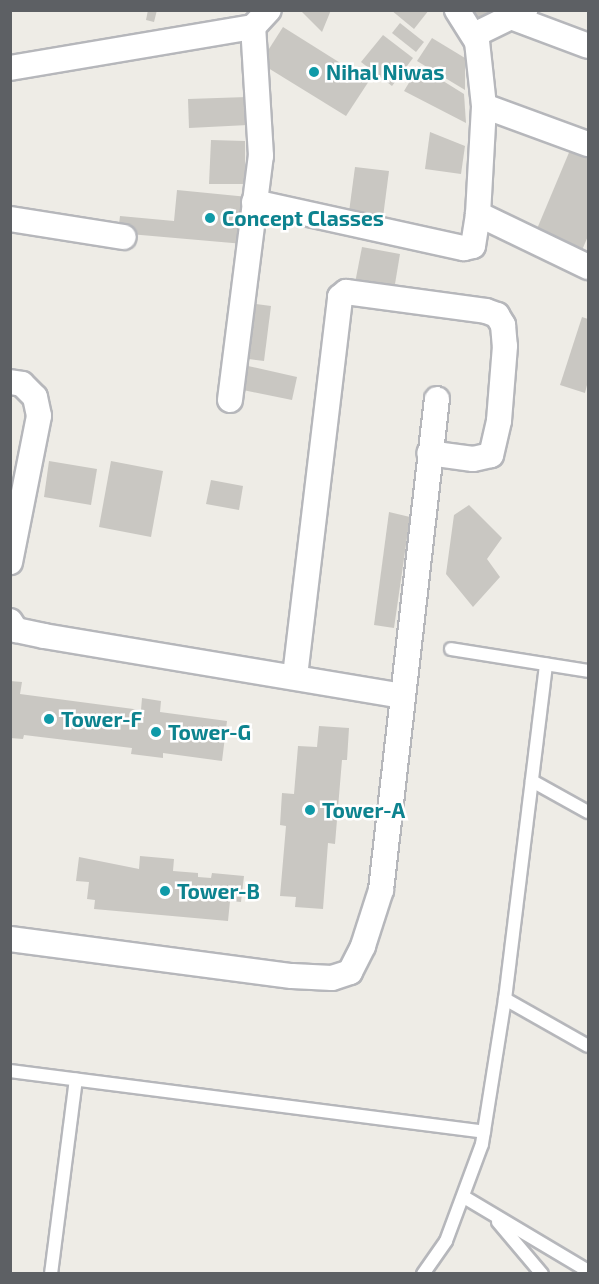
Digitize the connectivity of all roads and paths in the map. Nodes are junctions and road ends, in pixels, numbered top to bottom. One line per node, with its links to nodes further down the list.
1 (457, 10): 4 (street)
2 (518, 14): 4 (street); 5 (street)
3 (261, 19): 6 (street); 9 (street)
4 (474, 35): 7 (street)
5 (588, 46)
6 (10, 68)
7 (484, 106): 8 (street); 10 (street)
8 (588, 144)
9 (255, 202): 10 (street); 16 (street)
10 (478, 214): 13 (street)
11 (10, 219): 12 (street)
12 (124, 237)
13 (588, 267)
14 (10, 382): 18 (street)
15 (437, 399): 17 (street)
16 (230, 400)
17 (429, 453): 23 (street); 24 (street)
18 (10, 562)
19 (10, 621): 23 (street)
20 (451, 649): 21 (lane)
21 (546, 665): 22 (lane); 25 (lane)
22 (588, 671)
23 (295, 676): 24 (street)
24 (402, 696): 27 (street)
25 (532, 781): 26 (lane); 28 (lane)
26 (588, 812)
27 (10, 939)
28 (505, 999): 29 (lane); 32 (lane)
29 (588, 1046)
30 (10, 1071): 31 (lane)
31 (76, 1080): 32 (lane); 36 (lane)
32 (484, 1132): 33 (lane)
33 (464, 1197): 34 (lane); 37 (lane)
34 (492, 1215): 35 (lane); 38 (lane)
35 (588, 1271)
36 (51, 1274)
37 (423, 1274)
38 (542, 1274)

